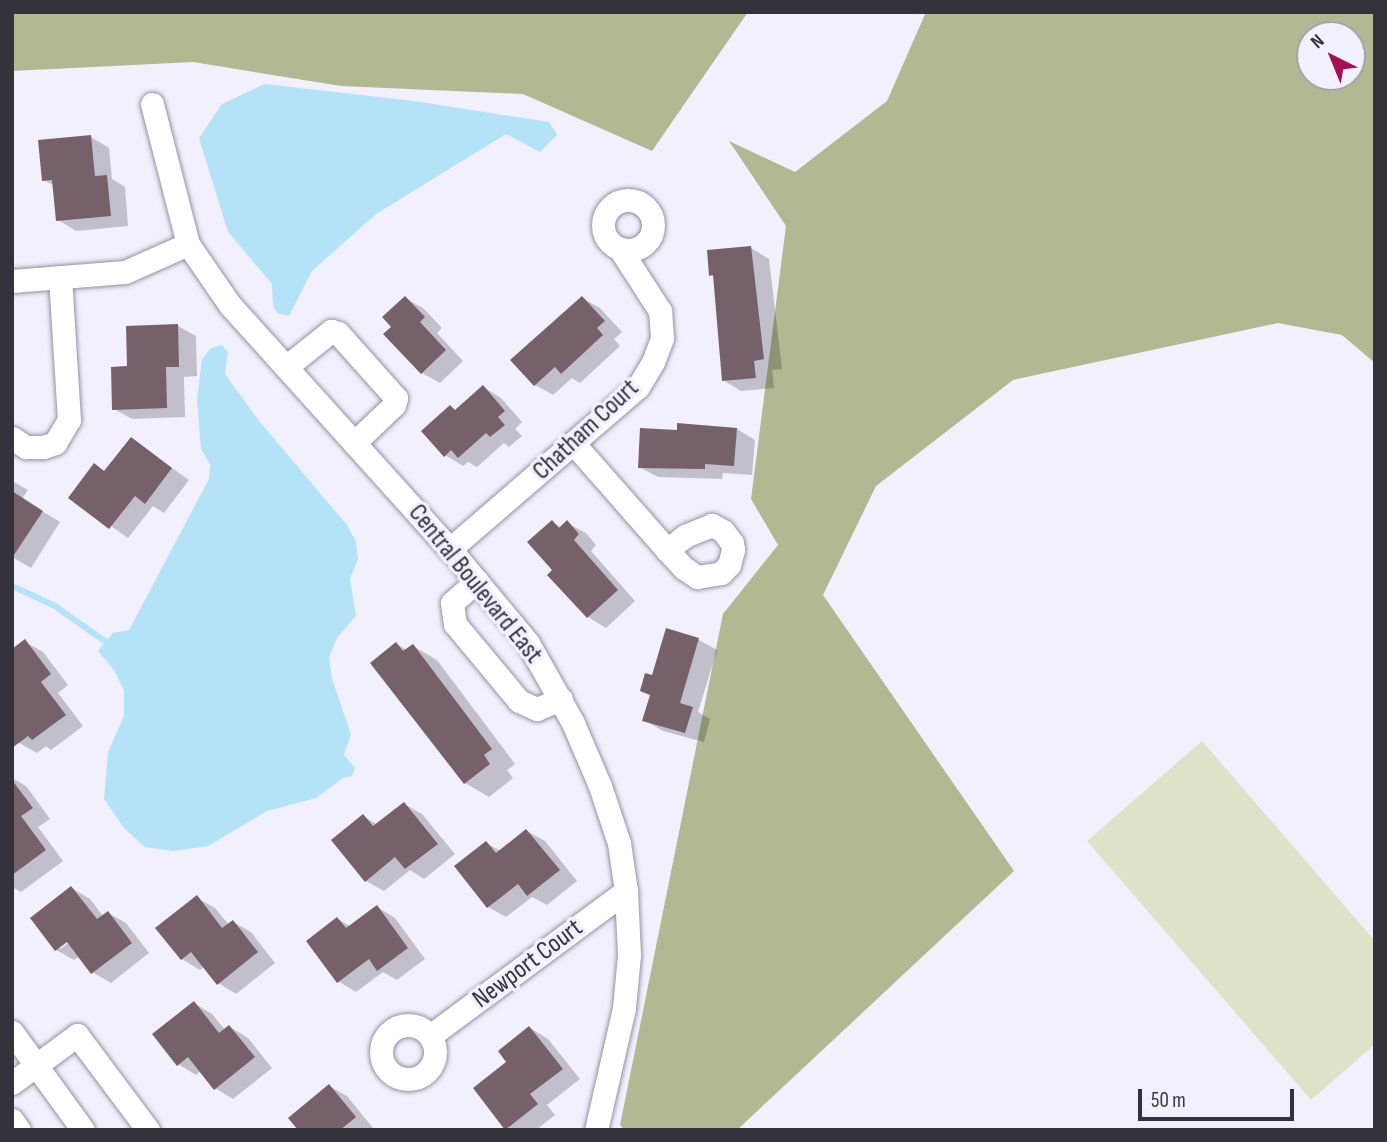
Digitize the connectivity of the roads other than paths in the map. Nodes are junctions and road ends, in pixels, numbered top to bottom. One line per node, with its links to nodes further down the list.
1 (152, 104): 2 (street, Central Boulevard East)
2 (188, 244): 4 (street); 6 (street, Central Boulevard East)
3 (620, 249): 9 (street, Chatham Court)
4 (60, 277): 5 (street); 7 (street)
5 (12, 281)
6 (286, 367): 8 (street, Central Boulevard East); 8 (street)
7 (12, 438)
8 (354, 443): 10 (street, Central Boulevard East)
9 (574, 444): 10 (street, Chatham Court); 11 (street)
10 (450, 549): 12 (street, Central Boulevard East)
11 (667, 550)
12 (477, 581): 13 (street, Central Boulevard East); 13 (street)
13 (561, 699): 14 (street, Central Boulevard East)
14 (626, 891): 16 (street, Newport Court); 23 (street, Central Boulevard East)
15 (12, 1032): 17 (street)
16 (430, 1036)
17 (36, 1065): 18 (street); 21 (street); 22 (street)
18 (12, 1083)
19 (12, 1121): 20 (street)
20 (19, 1130)
21 (82, 1130)
22 (148, 1130)
23 (596, 1130)

